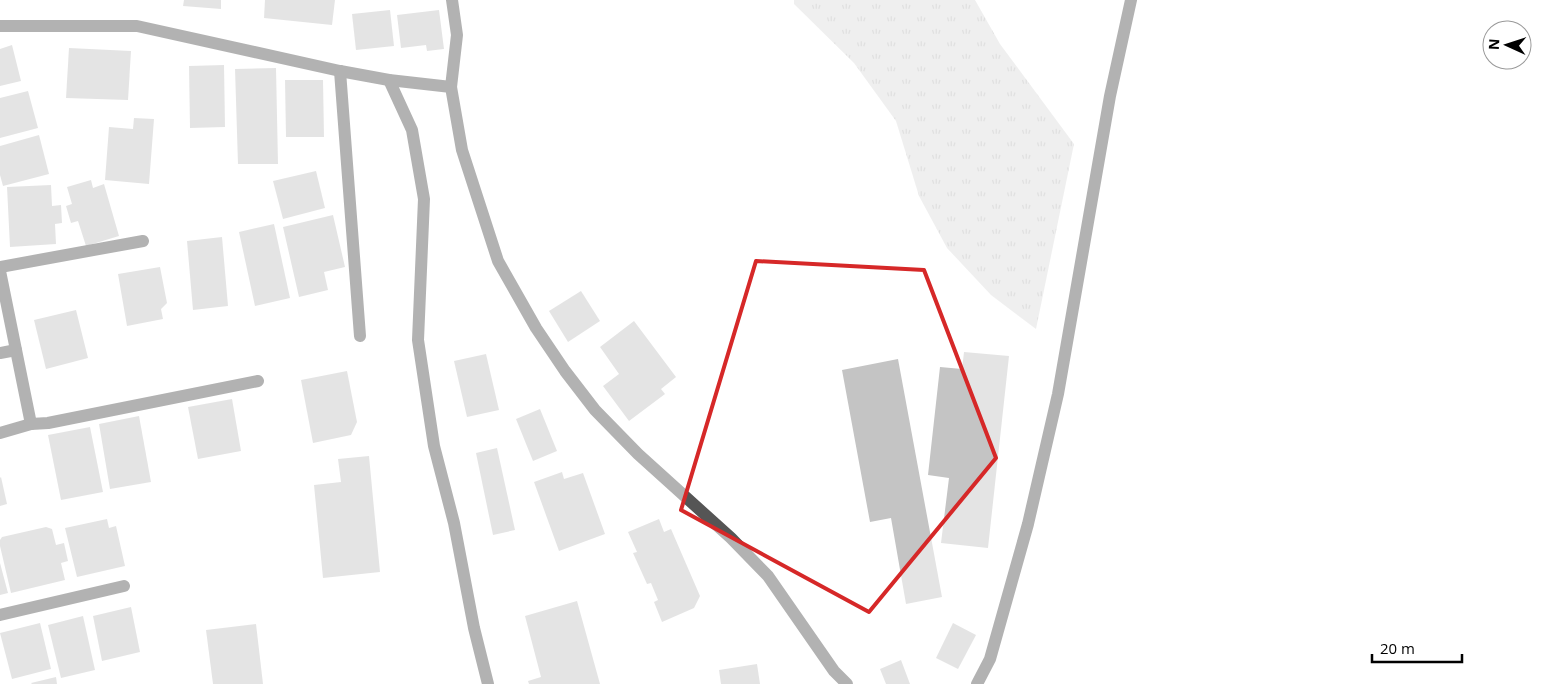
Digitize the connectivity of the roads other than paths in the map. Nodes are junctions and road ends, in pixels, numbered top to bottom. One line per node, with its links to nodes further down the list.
1 (452, 0): 6 (street)
2 (1131, 0): 20 (street)
3 (0, 26): 4 (street)
4 (340, 71): 5 (street); 10 (street)
5 (389, 80): 6 (street); 18 (street)
6 (451, 88): 19 (street)
7 (144, 241): 8 (street)
8 (0, 266)
9 (0, 271): 11 (street)
10 (360, 336)
11 (16, 350): 12 (street); 14 (street)
12 (0, 354)
13 (258, 381): 14 (street)
14 (31, 424): 15 (street)
15 (0, 433)
16 (124, 586): 17 (street)
17 (0, 616)
18 (488, 684)
19 (846, 684)
20 (977, 684)

